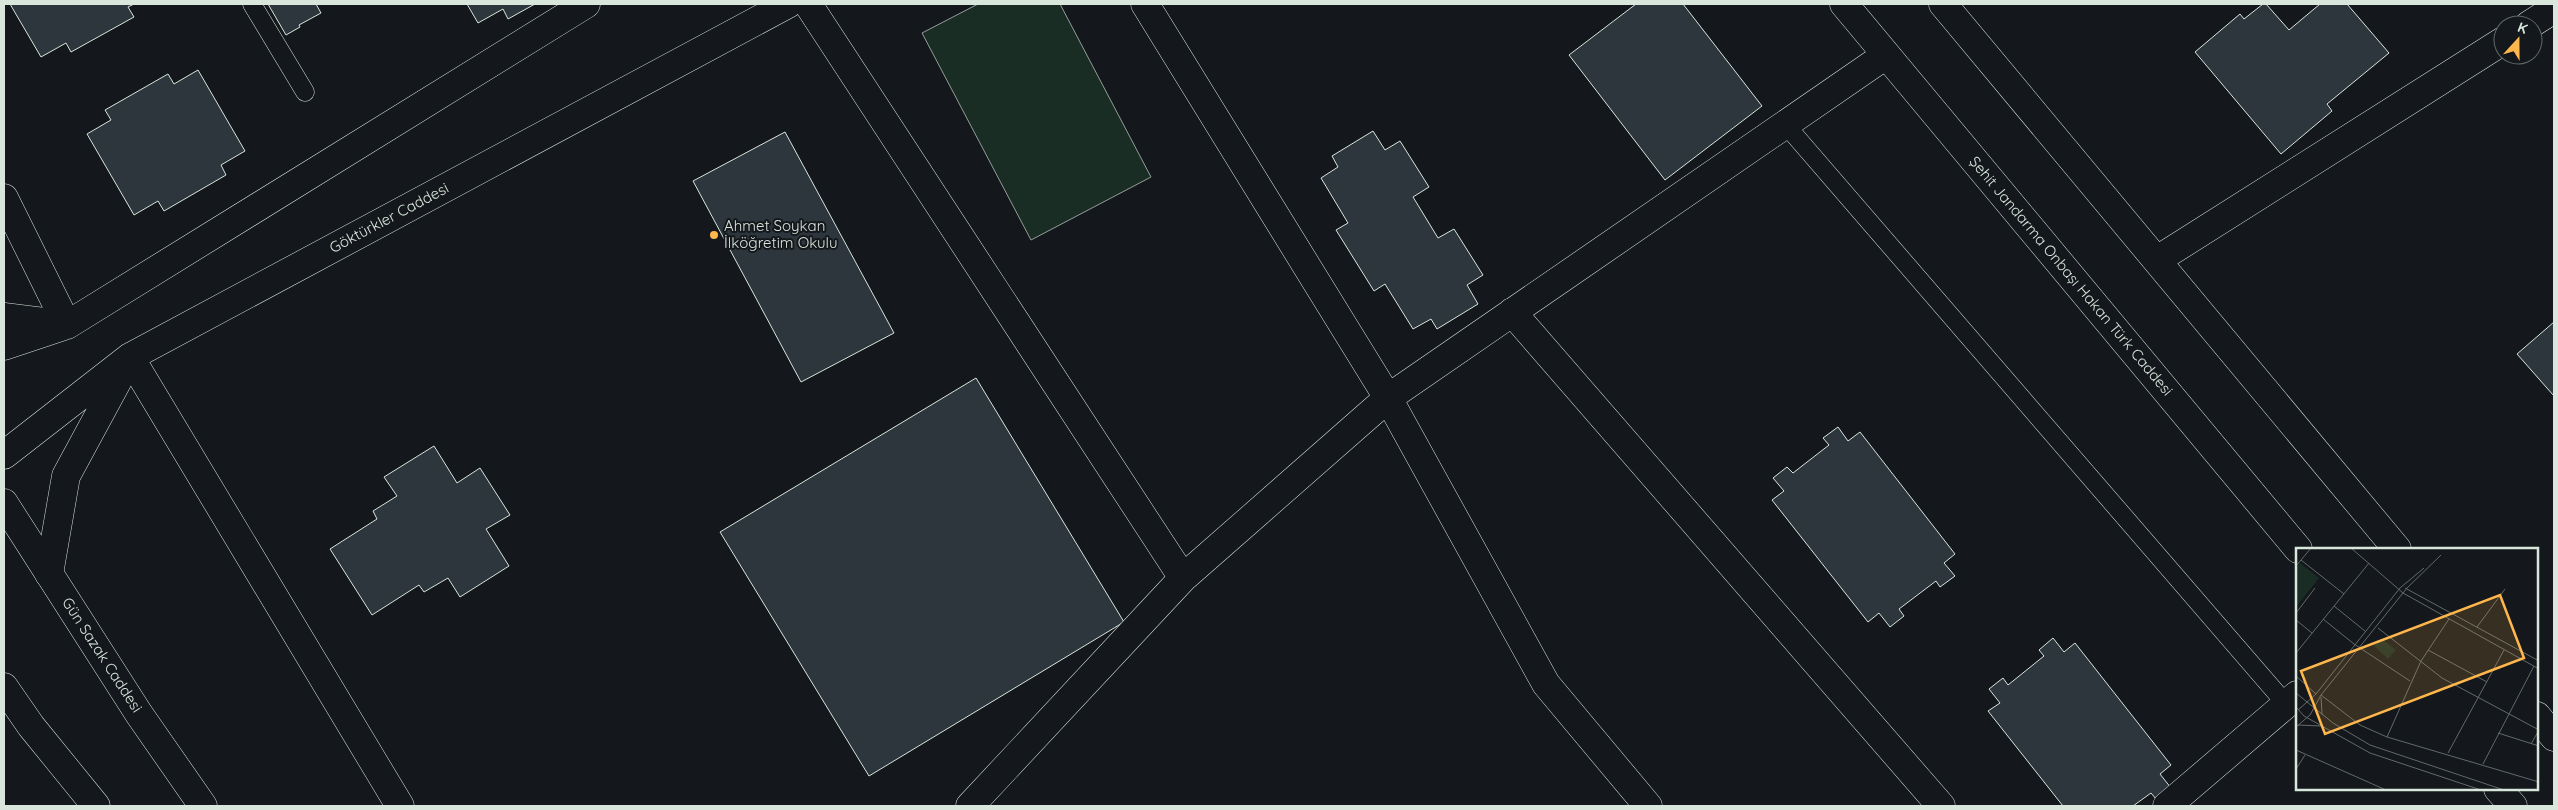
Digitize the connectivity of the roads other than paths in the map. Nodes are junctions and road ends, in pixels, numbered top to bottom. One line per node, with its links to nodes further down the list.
1 (252, 4): 12 (lane)
2 (586, 4): 18 (street)
3 (788, 4): 20 (street, Göktürkler Caddesi)
4 (808, 4): 27 (street)
5 (1145, 4): 21 (street)
6 (1844, 4): 11 (street, Şehit Jandarma Onbaşı Hakan Türk Caddesi)
7 (1944, 4): 15 (street)
8 (2554, 9): 9 (street)
9 (2543, 16)
10 (2493, 47): 15 (street)
11 (1886, 55): 13 (street); 24 (street, Şehit Jandarma Onbaşı Hakan Türk Caddesi)
12 (305, 92)
13 (1785, 124): 16 (street); 29 (lane)
14 (4, 198): 18 (street)
15 (2157, 260): 25 (street)
16 (1512, 312): 21 (street); 40 (street)
17 (4, 317): 18 (street)
18 (67, 325): 19 (street)
19 (4, 346)
20 (130, 357): 22 (street, Göktürkler Caddesi); 26 (street); 37 (street)
21 (1388, 398): 27 (street); 39 (street)
22 (4, 455)
23 (4, 503): 26 (street, Gün Sazak Caddesi)
24 (2297, 548)
25 (2397, 548)
26 (50, 574): 36 (street, Gün Sazak Caddesi)
27 (1183, 578): 38 (street)
28 (4, 687): 32 (street)
29 (2292, 699): 41 (street)
30 (4, 709): 32 (street)
31 (2538, 717): 33 (street)
32 (31, 726): 35 (street)
33 (2554, 737)
34 (2499, 790): 42 (street)
35 (96, 806)
36 (203, 806)
37 (400, 806)
38 (970, 806)
39 (1648, 806)
40 (1941, 806)
41 (2167, 806)
42 (2513, 806)

